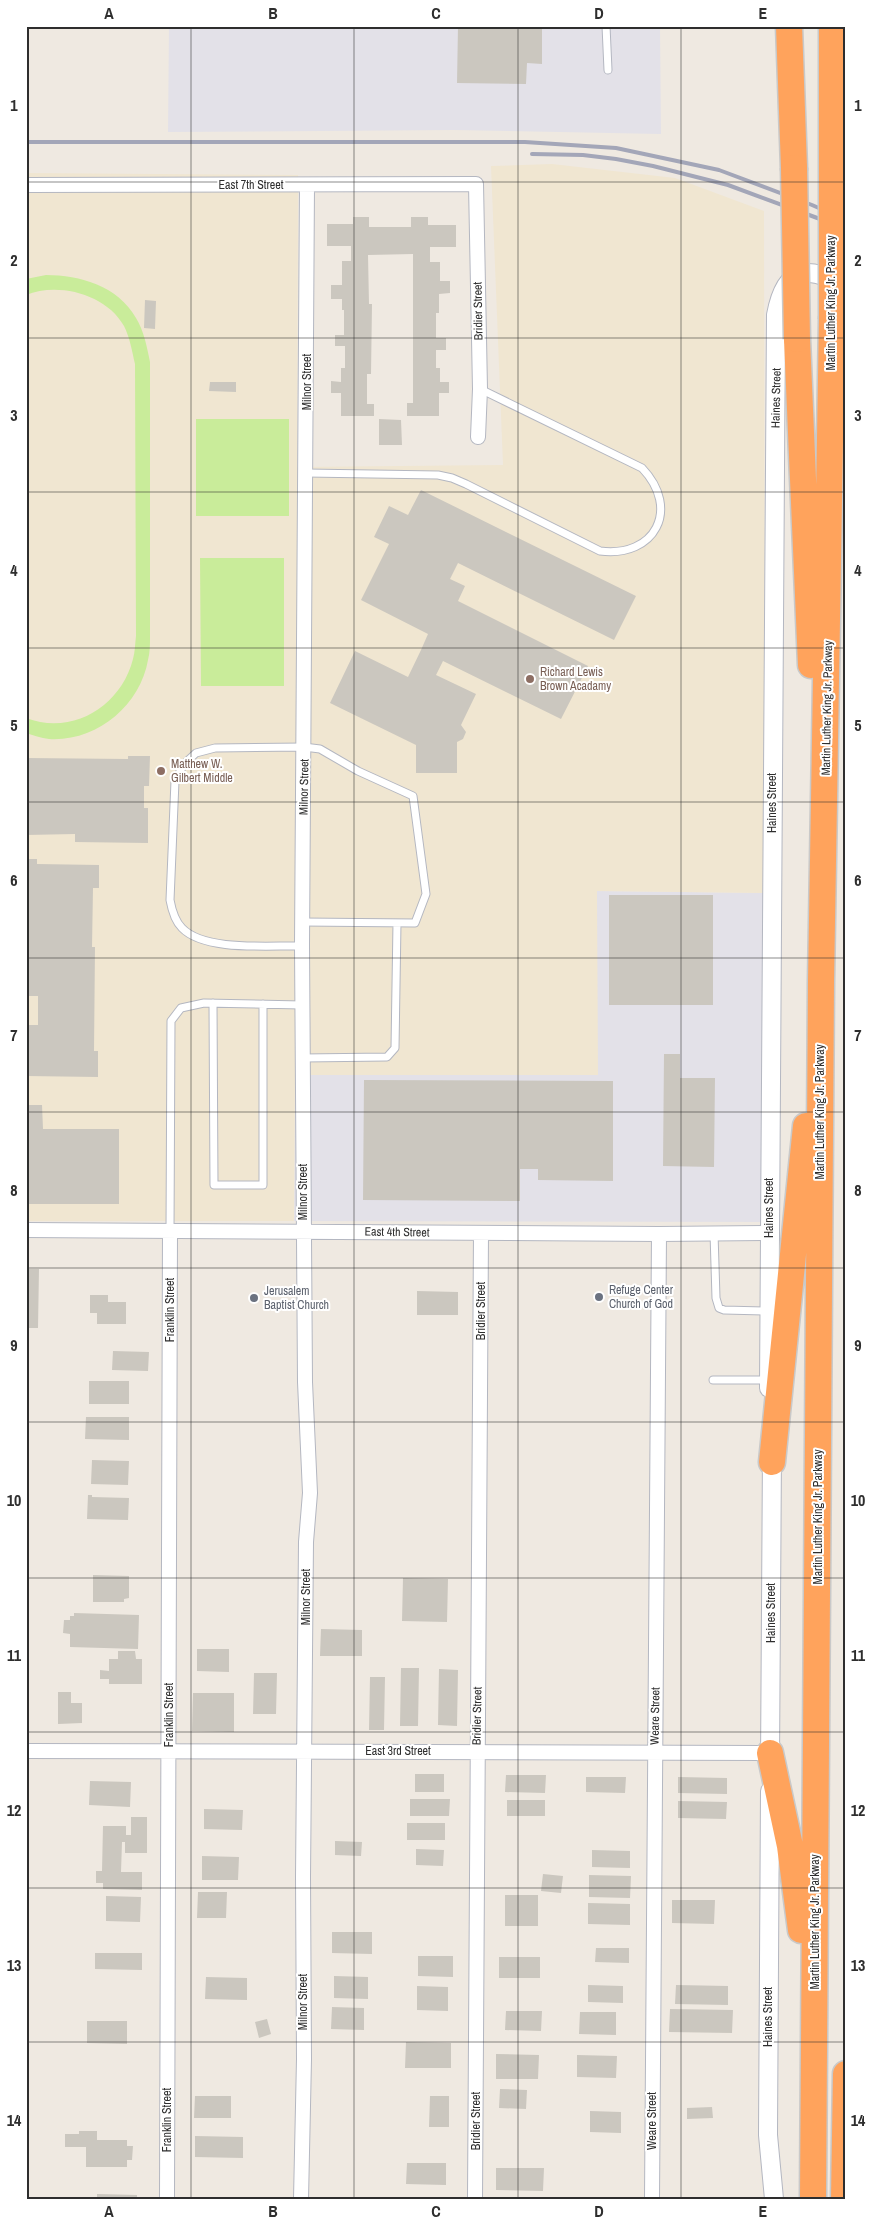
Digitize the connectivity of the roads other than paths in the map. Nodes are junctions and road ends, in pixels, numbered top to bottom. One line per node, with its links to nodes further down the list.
1 (606, 26): 4 (lane)
2 (788, 26): 13 (highway, bridge)
3 (832, 26): 13 (highway, Martin Luther King Jr. Parkway, bridge)
4 (608, 70)
5 (476, 184): 7 (street, East 7th Street); 9 (street, Bridier Street)
6 (26, 185): 7 (street, East 7th Street)
7 (308, 186): 11 (street, Milnor Street)
8 (846, 286): 27 (street, Haines Street)
9 (480, 389): 10 (street, Bridier Street); 11 (lane)
10 (478, 437)
11 (306, 474): 12 (street, Milnor Street)
12 (304, 747): 14 (street, Milnor Street); 15 (lane); 16 (lane)
13 (822, 888): 17 (highway, Martin Luther King Jr. Parkway)
14 (302, 922): 15 (lane); 16 (street, Milnor Street)
15 (397, 923): 21 (lane)
16 (302, 946): 20 (street, Milnor Street)
17 (821, 981): 32 (highway); 39 (highway, Martin Luther King Jr. Parkway)
18 (213, 1003): 19 (lane); 19 (lane); 23 (lane)
19 (263, 1004): 20 (lane)
20 (302, 1005): 21 (street, Milnor Street)
21 (303, 1058): 24 (street, Milnor Street)
22 (26, 1230): 23 (street, East 4th Street)
23 (170, 1231): 24 (street, East 4th Street); 34 (street, Franklin Street)
24 (304, 1231): 25 (street, East 4th Street); 35 (street, Milnor Street)
25 (481, 1232): 28 (street, East 4th Street); 36 (street, Bridier Street)
26 (714, 1233): 27 (street, East 4th Street); 28 (street, East 4th Street); 29 (lane)
27 (768, 1233): 29 (street, Haines Street)
28 (659, 1234): 37 (street, Weare Street)
29 (769, 1311): 31 (street, Haines Street)
30 (713, 1380): 31 (lane)
31 (769, 1380): 32 (street, Haines Street)
32 (772, 1462): 38 (street, Haines Street)
33 (26, 1751): 34 (street, East 3rd Street)
34 (168, 1751): 35 (street, East 3rd Street); 42 (street, Franklin Street)
35 (305, 1751): 36 (street, East 3rd Street); 43 (street, Milnor Street)
36 (477, 1751): 37 (street, East 3rd Street); 44 (street, Bridier Street)
37 (654, 1754): 38 (street, East 3rd Street); 45 (street, Weare Street)
38 (770, 1754): 39 (highway); 41 (street, Haines Street)
39 (814, 2057): 48 (highway, Martin Luther King Jr. Parkway)
40 (846, 2074): 49 (highway)
41 (768, 2135): 46 (street); 47 (street, Haines Street)
42 (167, 2199)
43 (301, 2199)
44 (475, 2199)
45 (652, 2199)
46 (765, 2199)
47 (774, 2199)
48 (813, 2199)
49 (844, 2199)

